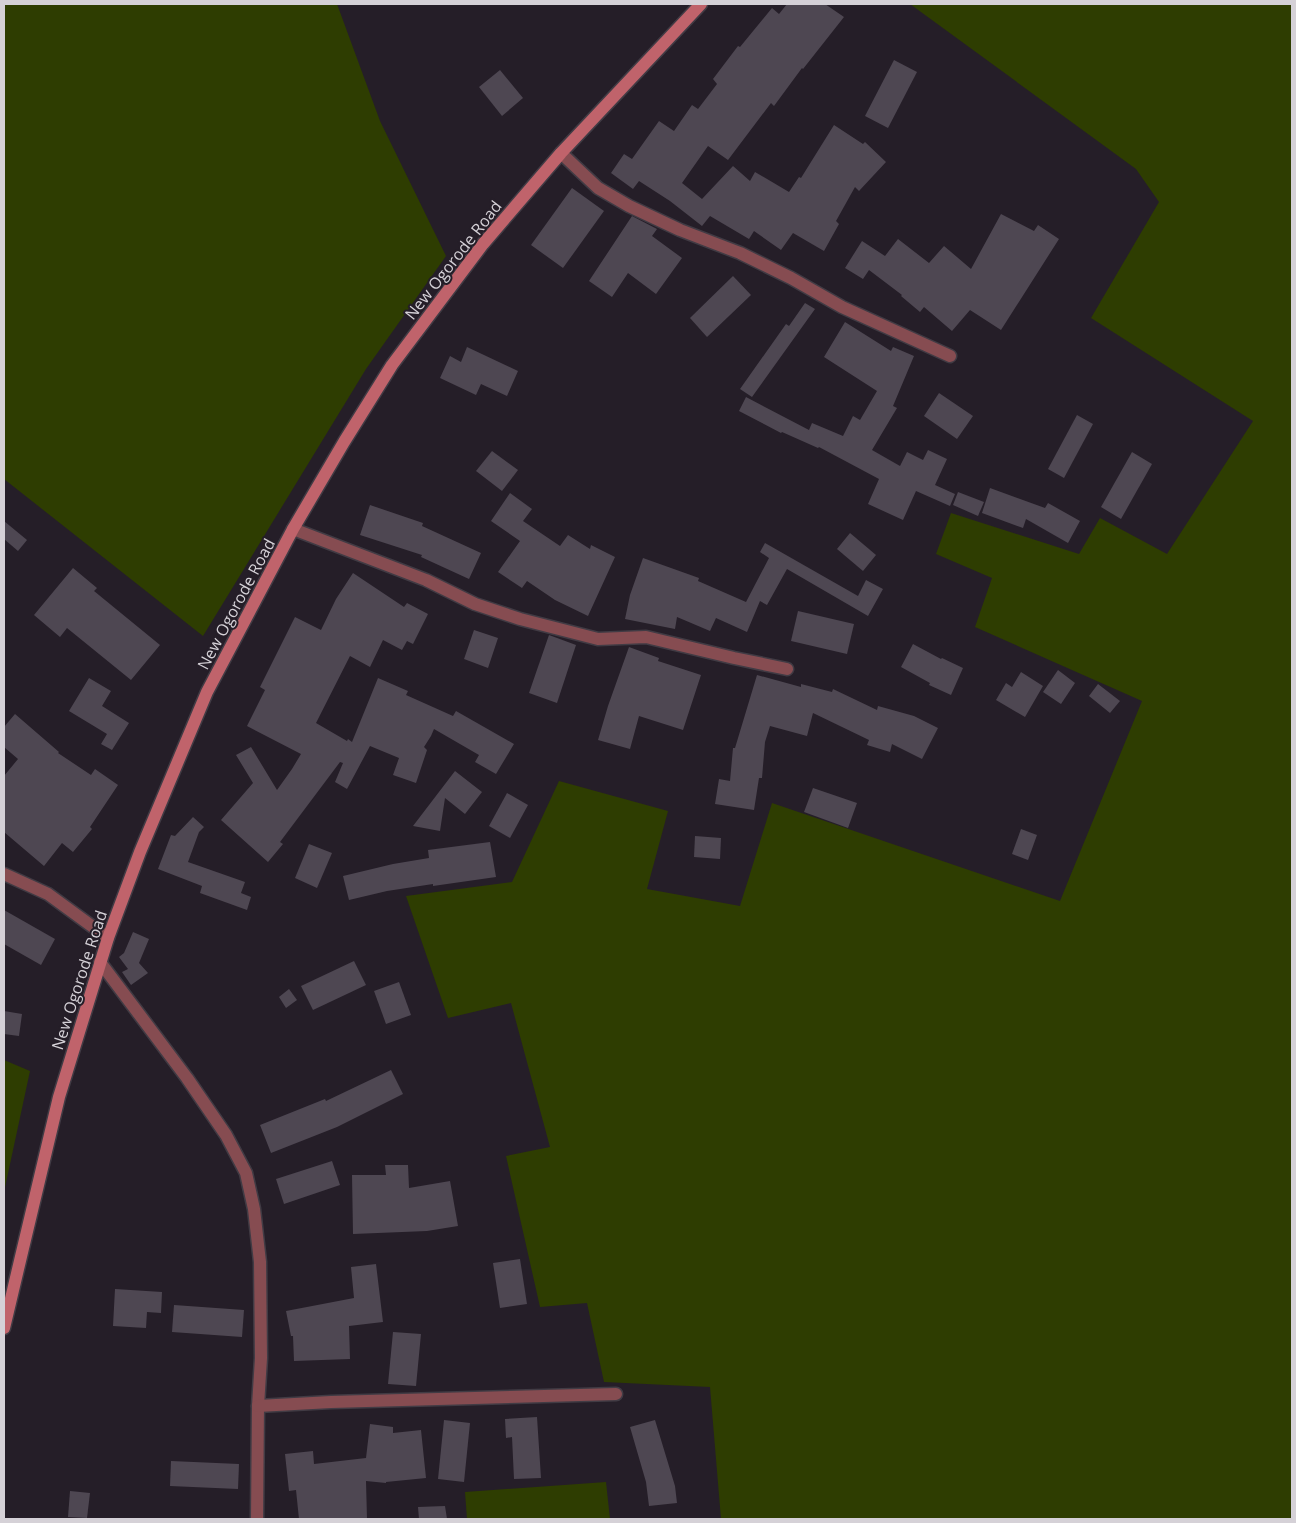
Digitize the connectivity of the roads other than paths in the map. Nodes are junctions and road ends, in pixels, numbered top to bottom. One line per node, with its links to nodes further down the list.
1 (701, 4): 2 (street, New Ogorode Road)
2 (561, 153): 3 (street); 4 (street, New Ogorode Road)
3 (950, 356)
4 (293, 528): 5 (street); 7 (street, New Ogorode Road)
5 (787, 668)
6 (4, 874): 7 (street)
7 (108, 938): 8 (street, New Ogorode Road)
8 (100, 962): 9 (street, New Ogorode Road); 11 (street)
9 (4, 1328)
10 (616, 1394): 11 (street)
11 (258, 1406): 12 (street)
12 (257, 1519)

